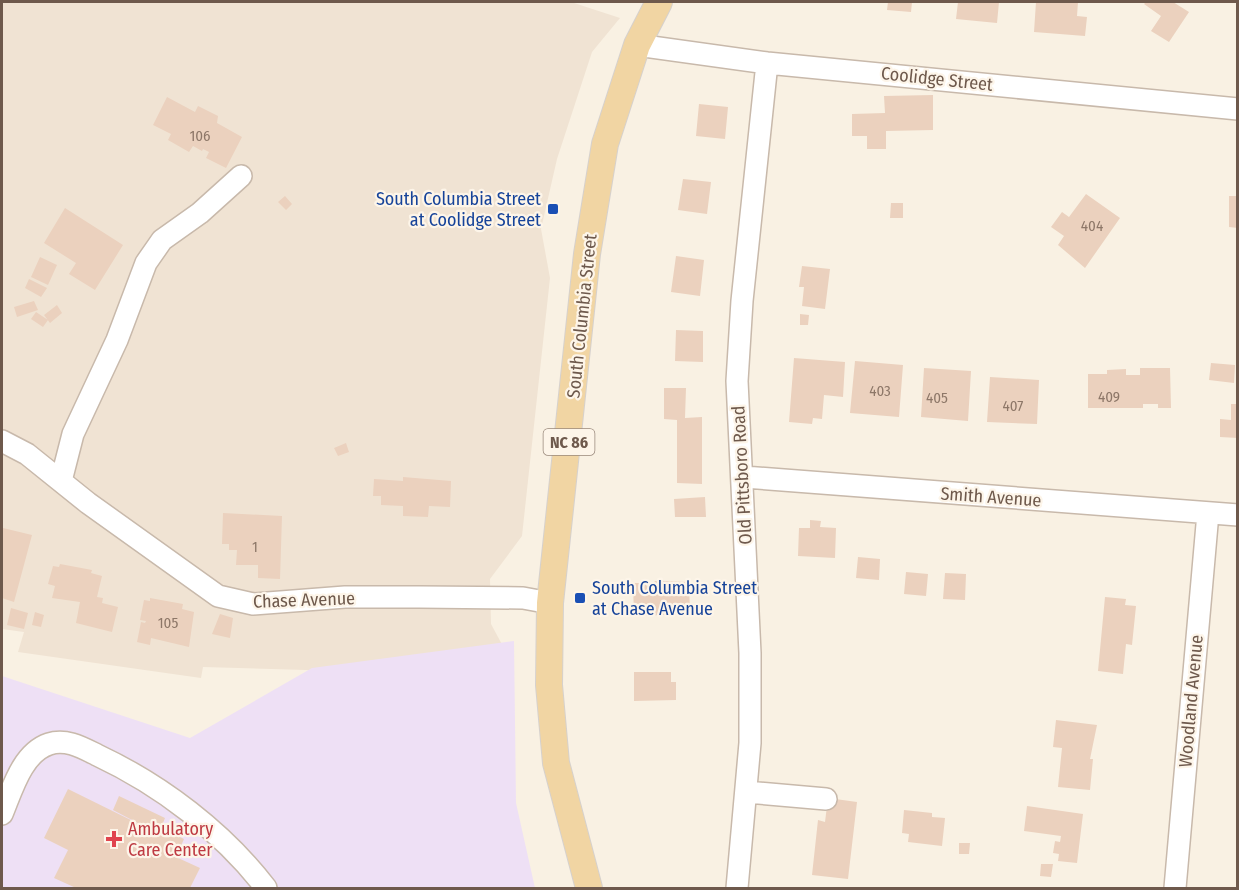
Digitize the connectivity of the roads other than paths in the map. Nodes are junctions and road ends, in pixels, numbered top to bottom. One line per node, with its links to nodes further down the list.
1 (658, 2): 2 (main road, South Columbia Street / NC 86)
2 (637, 45): 3 (street, Coolidge Street); 11 (main road, South Columbia Street / NC 86)
3 (768, 63): 4 (street, Coolidge Street); 7 (street, Old Pittsboro Road)
4 (1238, 109)
5 (241, 176): 8 (street)
6 (2, 441): 8 (street, Chase Avenue)
7 (744, 477): 9 (street, Smith Avenue); 12 (street, Old Pittsboro Road)
8 (61, 481): 11 (street, Chase Avenue)
9 (1208, 513): 10 (street, Smith Avenue); 18 (street, Woodland Avenue)
10 (1238, 515)
11 (550, 603): 16 (main road, South Columbia Street / NC 86)
12 (746, 792): 13 (street); 17 (street, Old Pittsboro Road)
13 (826, 799)
14 (2, 814): 15 (street)
15 (266, 888)
16 (589, 888)
17 (737, 888)
18 (1175, 888)

